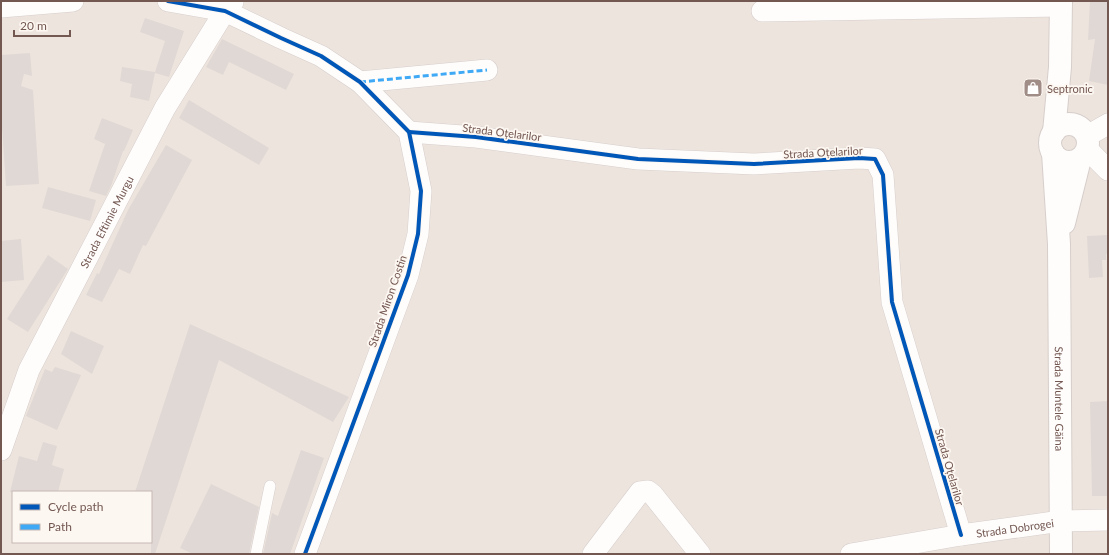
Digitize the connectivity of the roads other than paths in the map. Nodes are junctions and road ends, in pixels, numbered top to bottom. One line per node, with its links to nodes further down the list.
1 (73, 1): 5 (street)
2 (168, 1): 4 (street)
3 (1061, 3): 6 (street); 7 (street)
4 (228, 4): 9 (street); 16 (street, Strada Eftimie Murgu)
5 (1, 7)
6 (762, 11)
7 (1060, 67): 12 (street, Strada Muntele Găina); 13 (street)
8 (486, 70): 9 (street)
9 (360, 82): 11 (street)
10 (1108, 124): 13 (street)
11 (409, 132): 20 (street, Strada Oțelarilor); 22 (street, Strada Miron Costin)
12 (1053, 143): 13 (street); 13 (street); 15 (street, Strada Muntele Găina)
13 (1084, 143): 14 (street); 15 (street, Strada Muntele Găina)
14 (1108, 170)
15 (1058, 244): 19 (street, Strada Muntele Găina)
16 (1, 450)
17 (270, 486): 21 (lane)
18 (1108, 520): 19 (street, Strada Dobrogei)
19 (1060, 521): 20 (street, Strada Dobrogei); 26 (street, Strada Muntele Găina)
20 (960, 535): 25 (street, Strada Dobrogei)
21 (256, 554)
22 (305, 554)
23 (593, 554): 24 (street)
24 (700, 554)
25 (851, 554)
26 (1061, 554)

